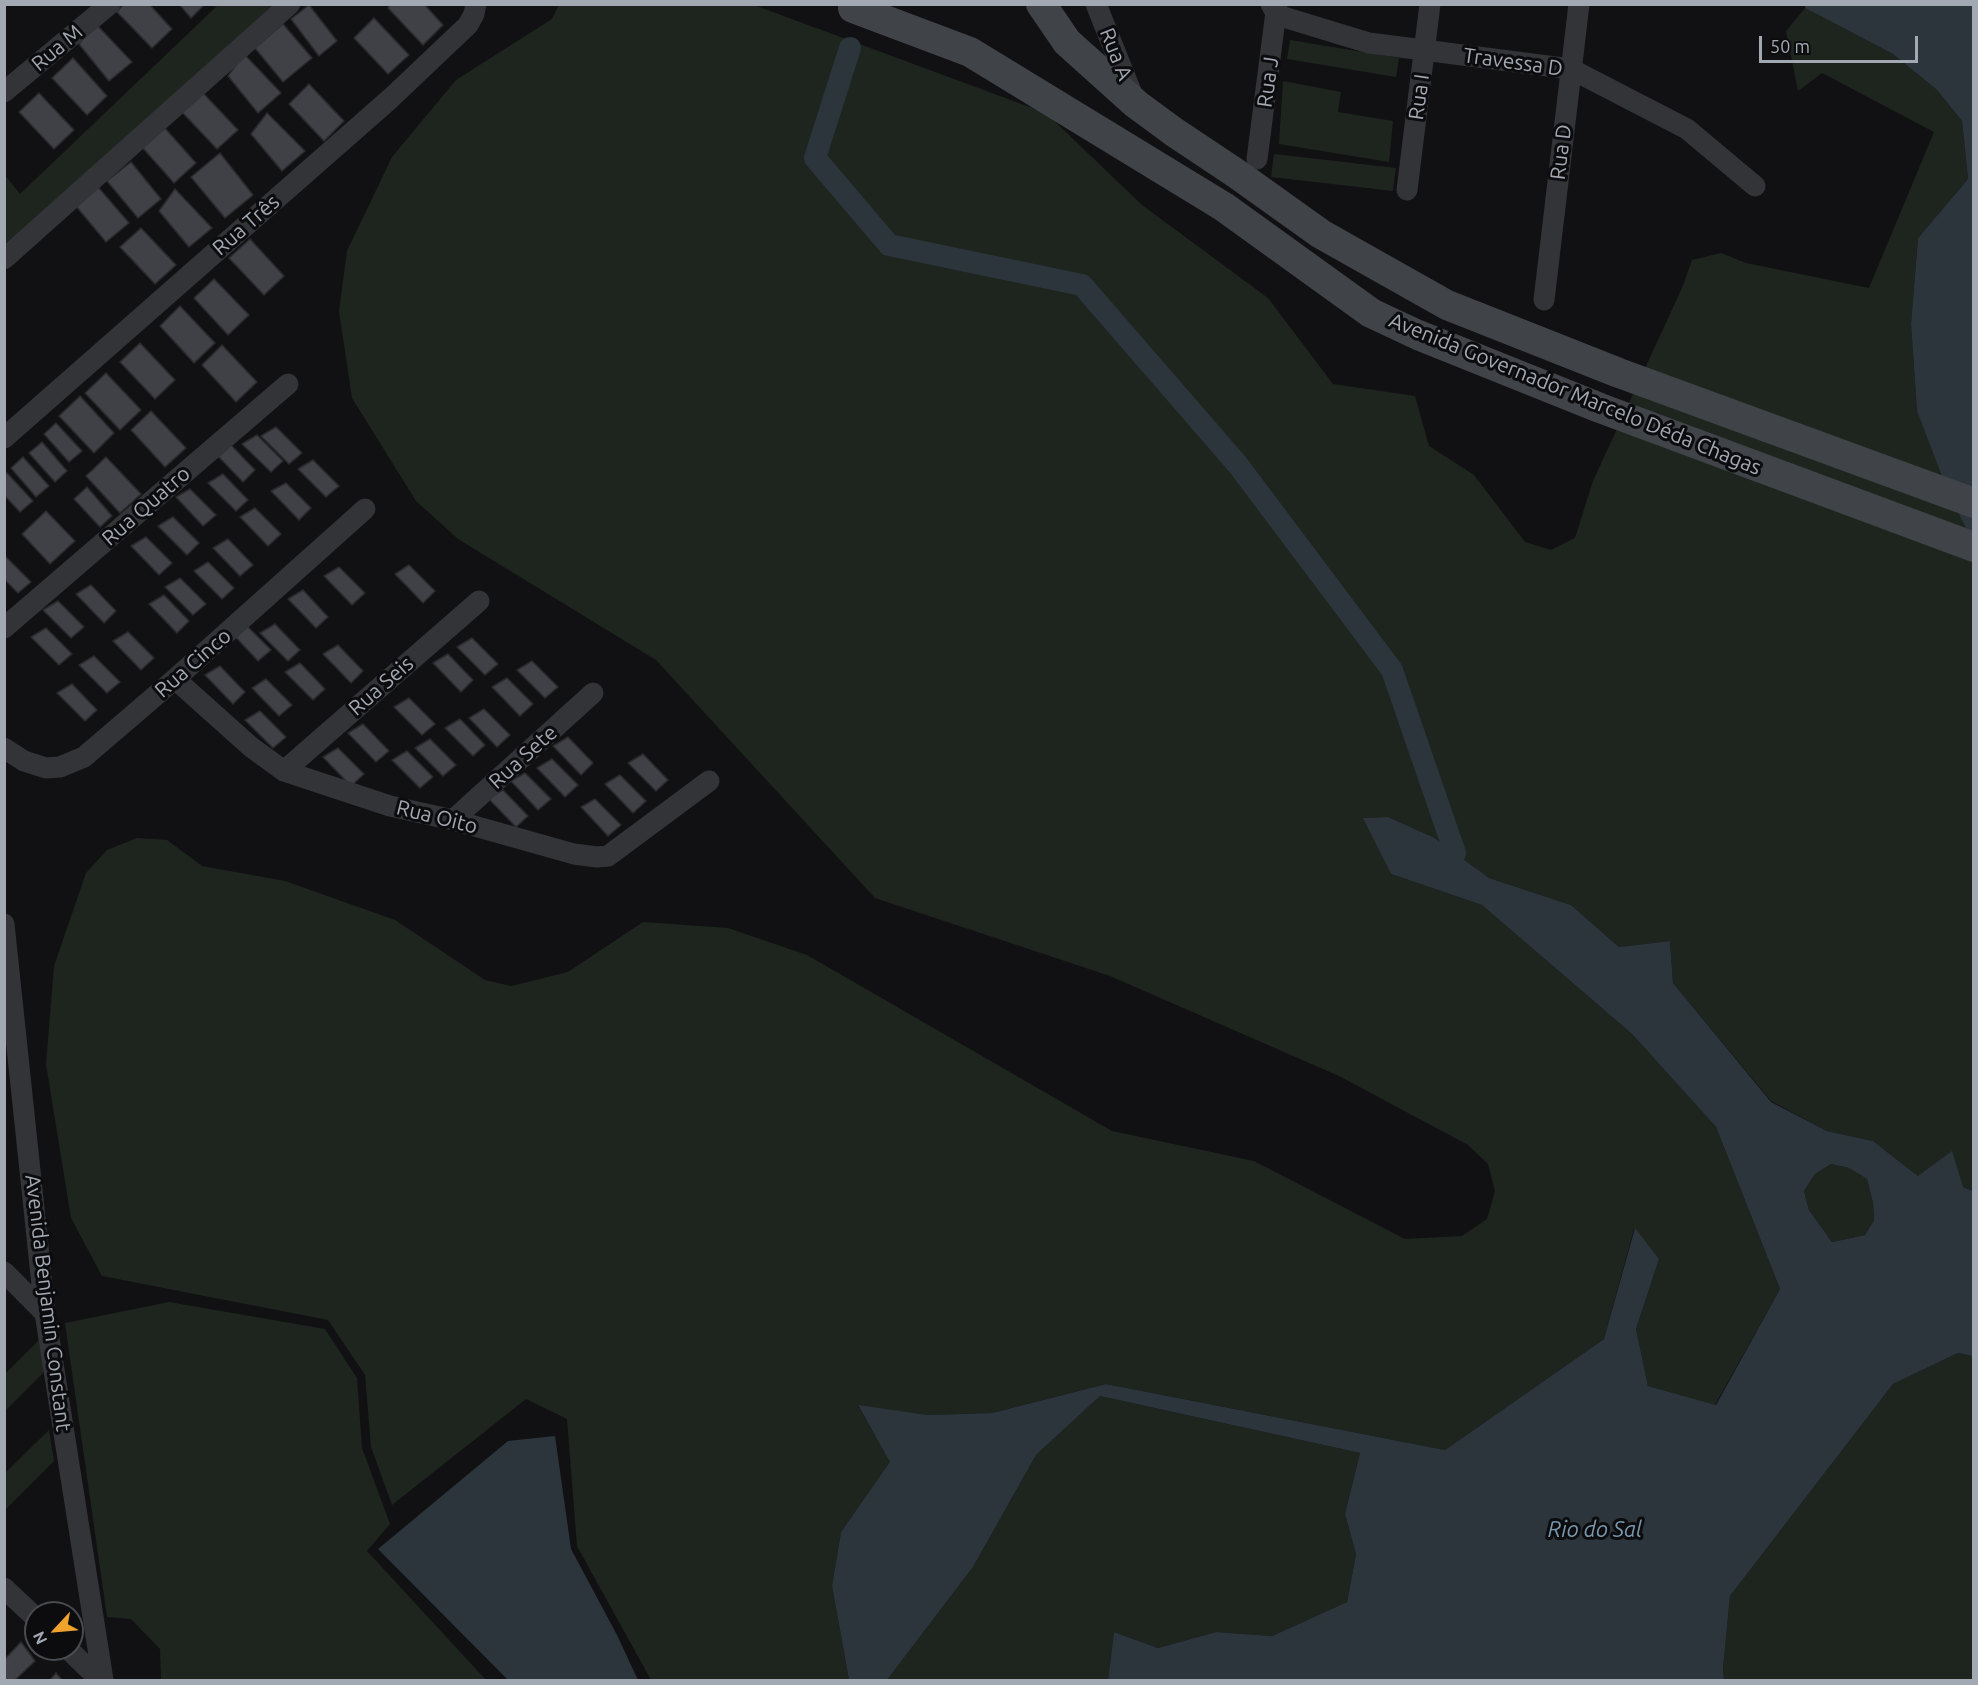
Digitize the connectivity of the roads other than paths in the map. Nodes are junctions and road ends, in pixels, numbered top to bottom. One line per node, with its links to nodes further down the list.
1 (110, 4): 12 (street, Rua M)
2 (290, 4): 17 (street)
3 (476, 4): 20 (street, Rua Três)
4 (1041, 4): 13 (main road, Avenida Governador Marcelo Déda Chagas)
5 (1096, 4): 13 (street, Rua A)
6 (1430, 4): 10 (street, Rua I)
7 (1579, 4): 11 (street, Rua D)
8 (852, 6): 23 (main road, Avenida Governador Marcelo Déda Chagas)
9 (1275, 8): 10 (street, Travessa D); 14 (street, Rua J)
10 (1425, 50): 11 (street, Travessa D); 16 (street, Rua I)
11 (1571, 69): 15 (street, Travessa D); 18 (street, Rua D)
12 (4, 92)
13 (1136, 104): 21 (main road, Avenida Governador Marcelo Déda Chagas)
14 (1257, 159)
15 (1755, 186)
16 (1407, 190)
17 (4, 259)
18 (1544, 300)
19 (288, 384): 25 (street, Rua Quatro)
20 (4, 438)
21 (1974, 503)
22 (365, 509): 26 (street, Rua Cinco)
23 (1974, 547)
24 (479, 601): 29 (street, Rua Seis)
25 (4, 628)
26 (175, 679): 28 (street, Rua Cinco); 29 (street, Rua Oito)
27 (593, 693): 31 (street, Rua Sete)
28 (4, 748)
29 (284, 771): 31 (street, Rua Oito)
30 (709, 781): 31 (street, Rua Oito)
31 (453, 820)
32 (4, 924): 33 (street, Avenida Benjamin Constant)
33 (6, 955): 35 (street, Avenida Benjamin Constant)
34 (4, 1272): 35 (street)
35 (45, 1313): 39 (street, Avenida Benjamin Constant)
36 (4, 1588): 37 (street)
37 (24, 1607)
38 (81, 1661): 39 (street)
39 (102, 1680)

